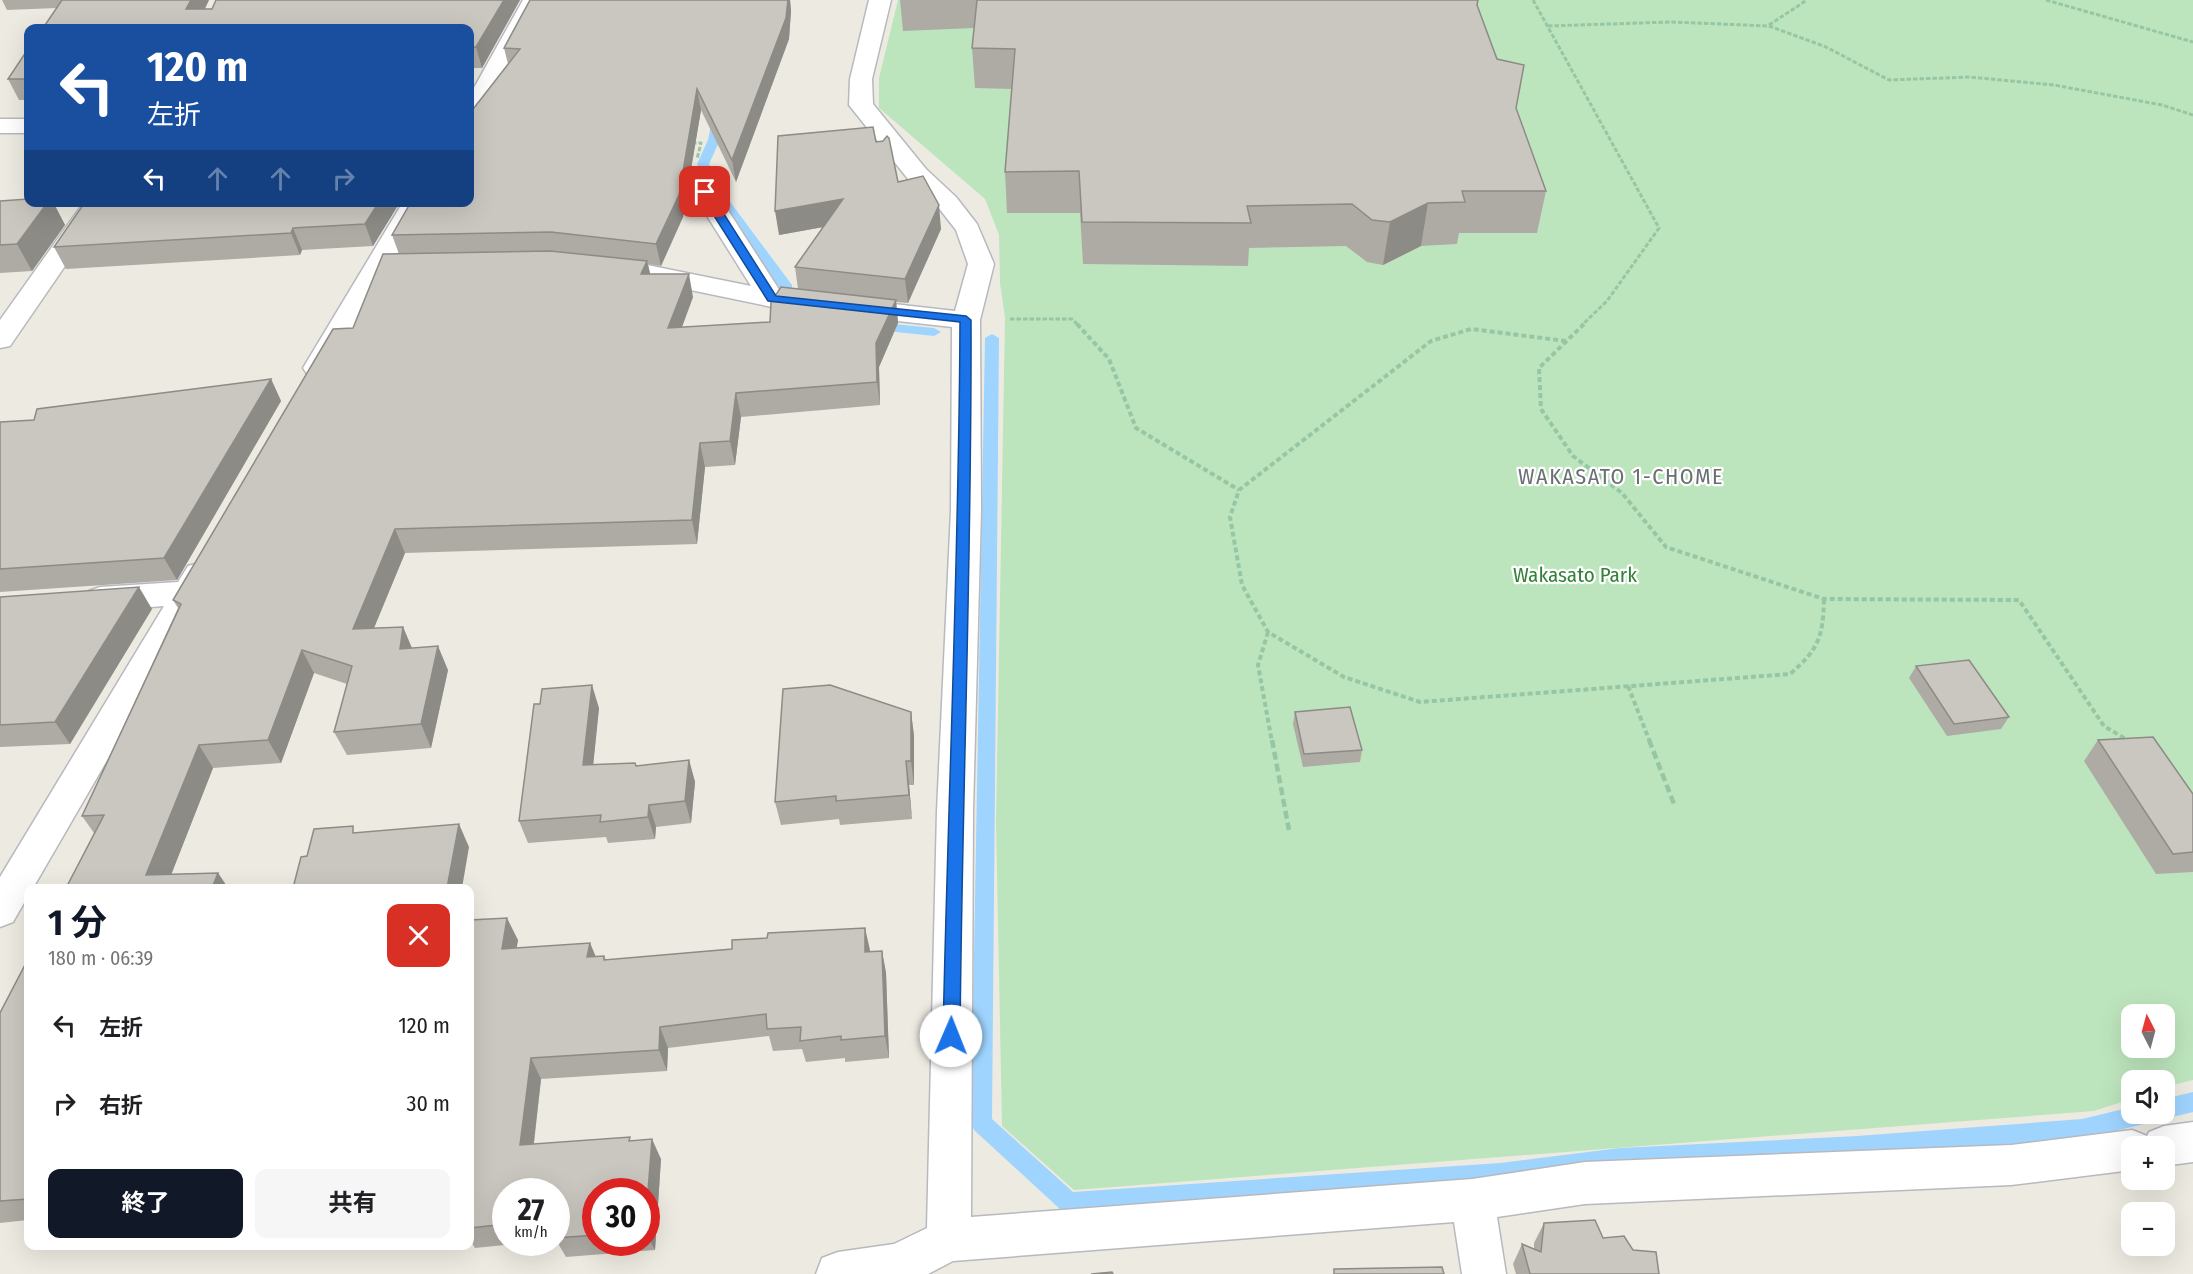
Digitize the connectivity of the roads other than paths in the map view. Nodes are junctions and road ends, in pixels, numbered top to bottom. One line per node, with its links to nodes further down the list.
1 (534, 0): 3 (street)
2 (880, 0): 13 (street)
3 (474, 107)
4 (0, 126): 5 (street)
5 (24, 126)
6 (705, 192): 12 (street)
7 (93, 207): 14 (street)
8 (413, 207): 10 (street)
9 (407, 266): 10 (street)
10 (375, 267): 15 (street)
11 (626, 270): 12 (street)
12 (772, 298): 13 (street)
13 (966, 320): 24 (street)
14 (0, 340)
15 (305, 390)
16 (211, 552): 17 (street)
17 (188, 593): 18 (street); 19 (street)
18 (70, 601)
19 (0, 911)
20 (2193, 1142): 21 (street)
21 (2175, 1144)
22 (2121, 1151): 23 (street)
23 (1472, 1200): 24 (street); 26 (street)
24 (949, 1240): 25 (street)
25 (838, 1274)
26 (1484, 1274)

